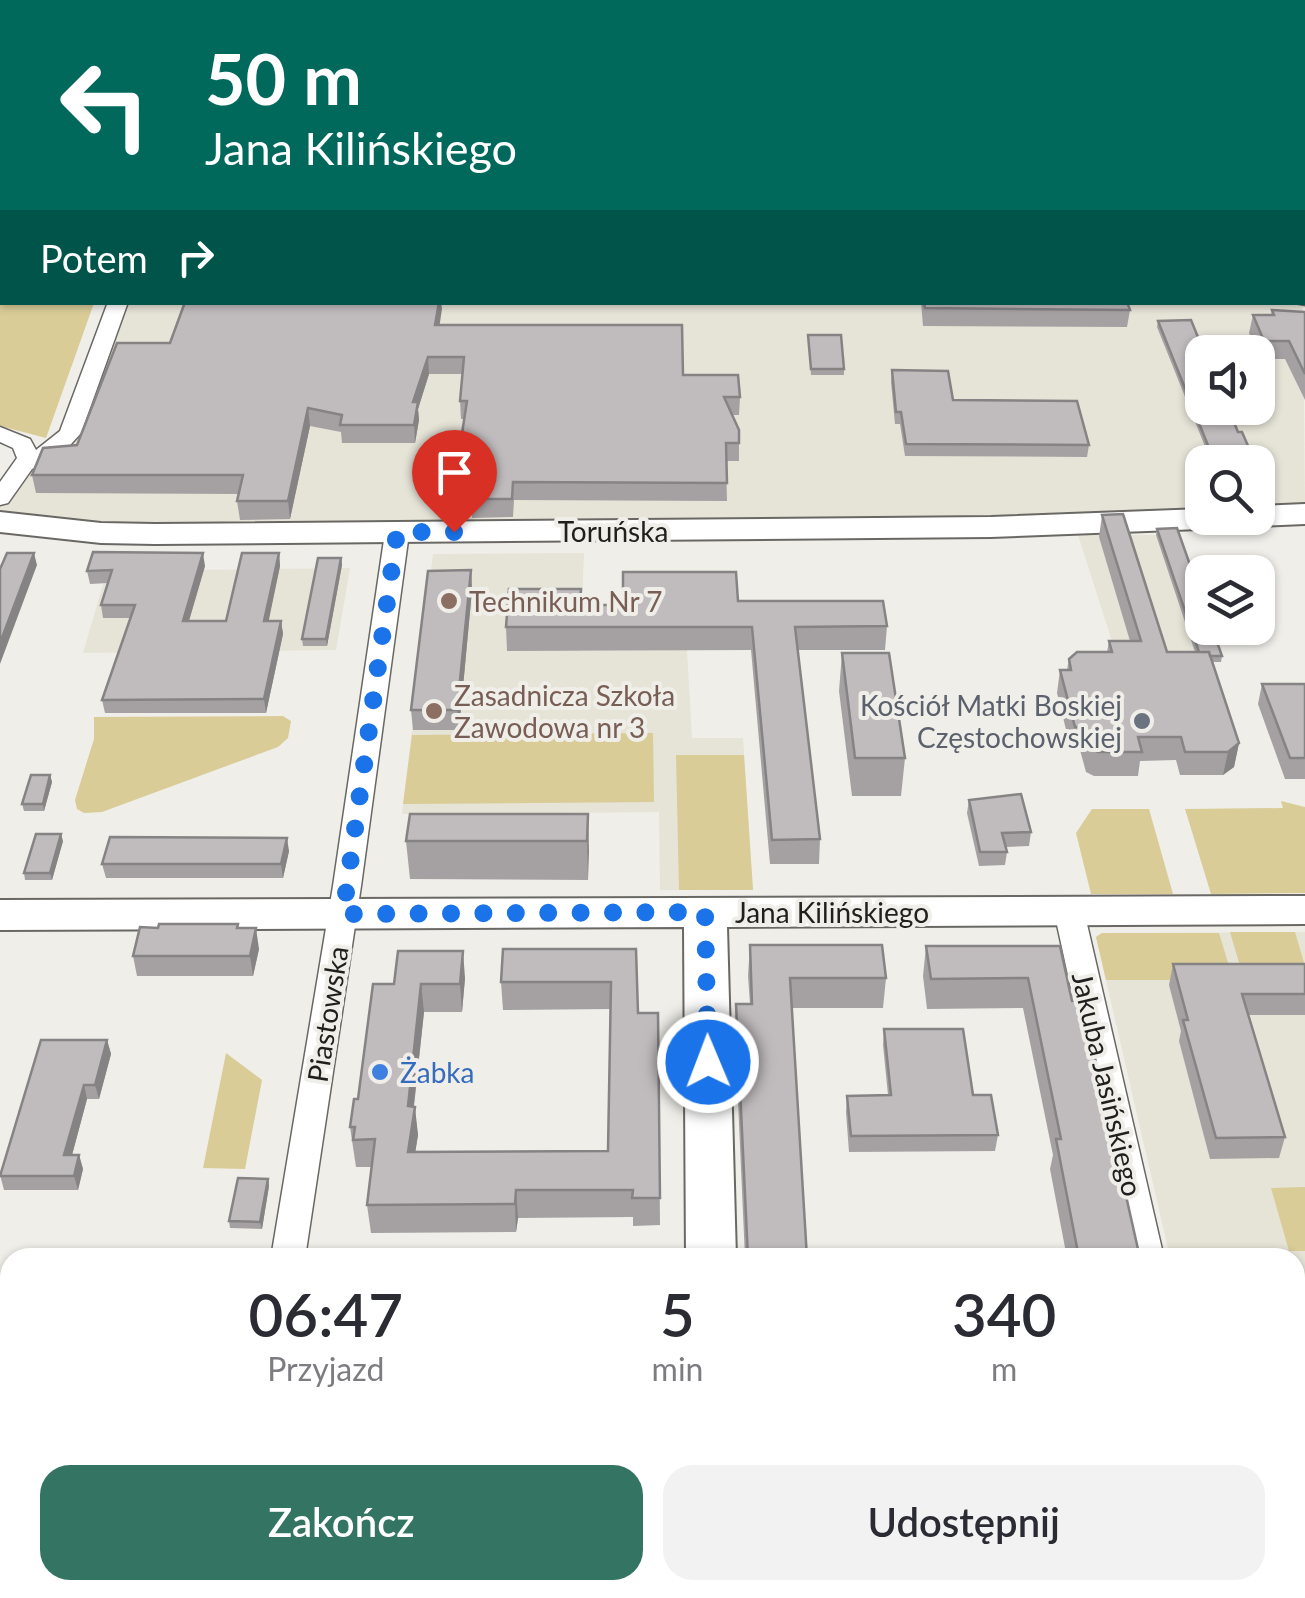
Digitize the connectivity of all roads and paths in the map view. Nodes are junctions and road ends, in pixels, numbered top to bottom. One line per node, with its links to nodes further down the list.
1 (117, 305): 3 (street)
2 (0, 434): 3 (street)
3 (27, 463): 4 (street)
4 (0, 498)
5 (1305, 514): 6 (street)
6 (1275, 515)
7 (1185, 520): 9 (street, Toruńska)
8 (0, 522): 9 (street, Toruńska)
9 (397, 532): 13 (street, Piastowska)
10 (1305, 910): 11 (street, Jana Kilińskiego)
11 (1069, 911): 12 (street, Jana Kilińskiego); 17 (street, Jakuba Jasińskiego)
12 (705, 912): 13 (street, Jana Kilińskiego); 16 (street)
13 (343, 914): 14 (street, Jana Kilińskiego); 15 (street, Piastowska)
14 (0, 915)
15 (290, 1248)
16 (711, 1248)
17 (1145, 1248)

